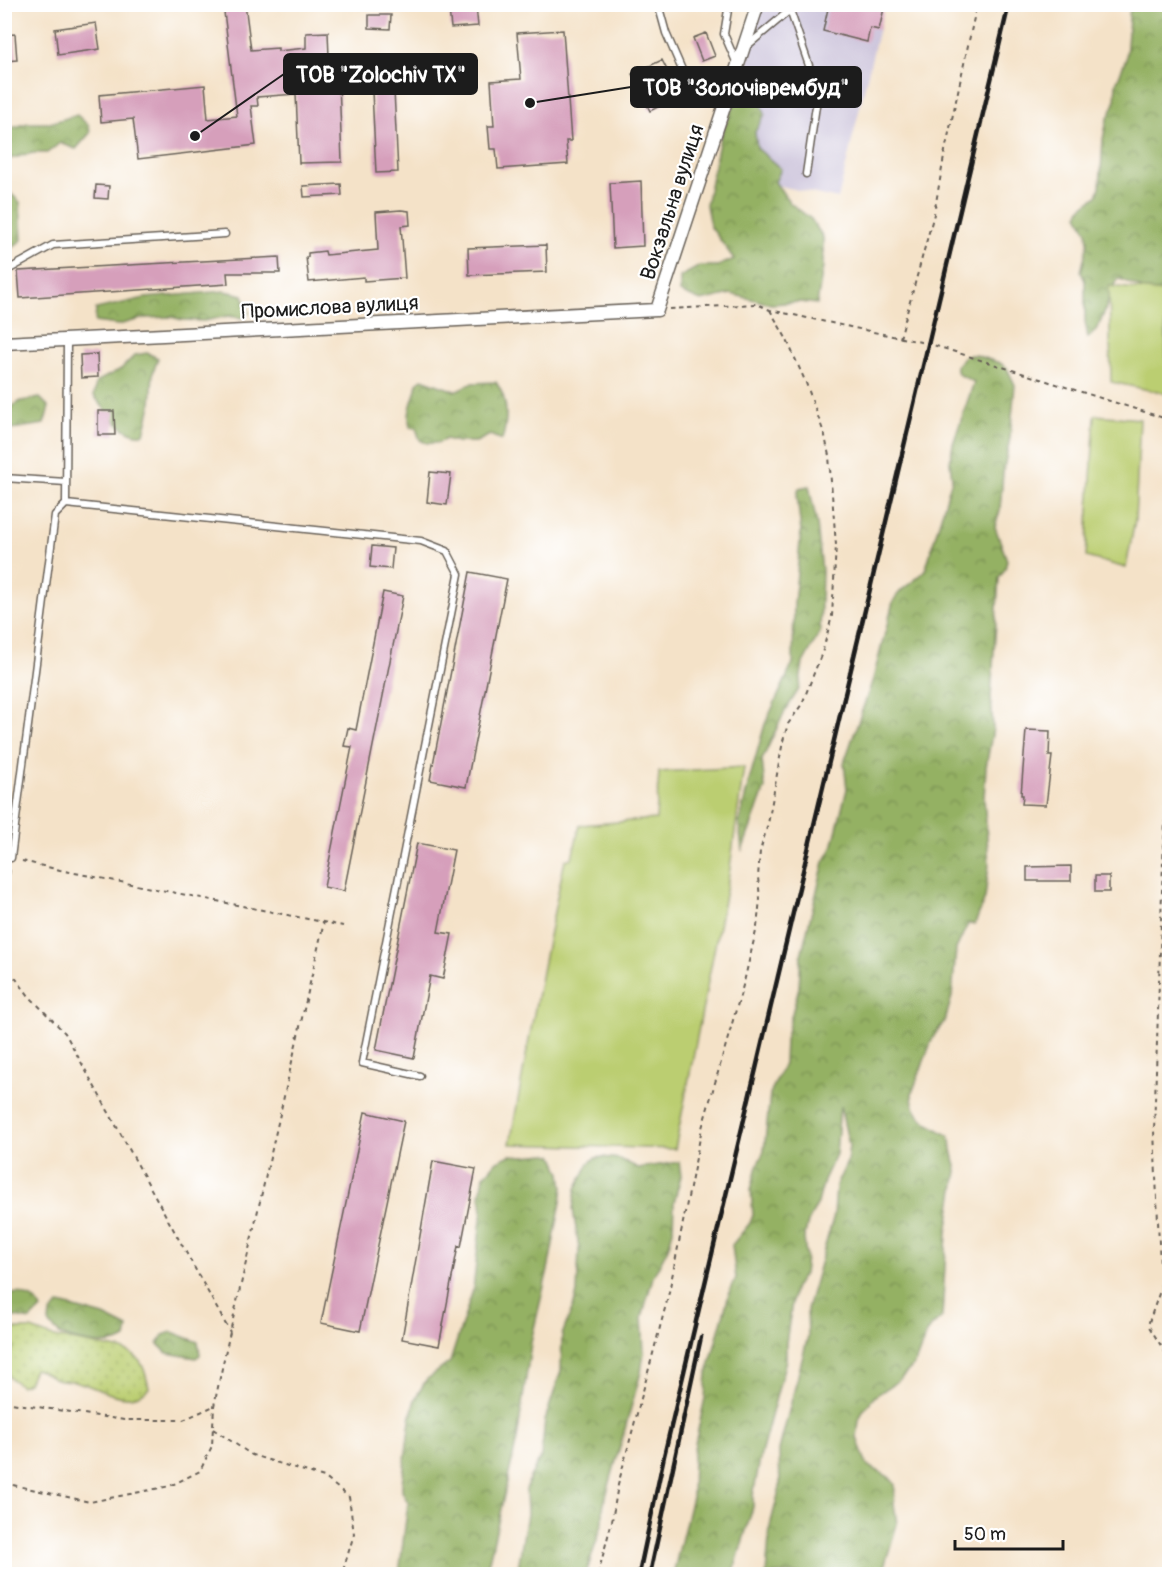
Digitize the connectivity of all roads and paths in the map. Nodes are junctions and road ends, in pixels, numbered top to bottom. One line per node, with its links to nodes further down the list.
1 (658, 4): 8 (lane)
2 (729, 4): 7 (lane)
3 (758, 4): 6 (street, Вокзальна вулиця)
4 (977, 4): 14 (path)
5 (791, 7): 6 (lane); 9 (lane)
6 (744, 49): 7 (street, Вокзальна вулиця)
7 (738, 66): 8 (street, Вокзальна вулиця)
8 (726, 100): 12 (street, Вокзальна вулиця)
9 (806, 174)
10 (225, 234): 11 (lane)
11 (4, 272)
12 (657, 310): 13 (path); 15 (street, Промислова вулиця)
13 (770, 310): 14 (path); 35 (path)
14 (900, 338): 17 (path)
15 (67, 340): 16 (street, Промислова вулиця); 19 (lane)
16 (4, 344)
17 (1170, 420)
18 (4, 478): 19 (lane)
19 (66, 482): 20 (lane)
20 (66, 504): 22 (lane); 27 (lane)
21 (1170, 727): 29 (path)
22 (11, 858): 23 (path); 24 (path)
23 (4, 919)
24 (324, 922): 25 (path); 28 (path)
25 (343, 926)
26 (4, 963): 28 (path)
27 (420, 1076)
28 (230, 1332): 31 (path)
29 (1170, 1360)
30 (4, 1402): 31 (path)
31 (214, 1406): 32 (path)
32 (213, 1428): 33 (path); 34 (path)
33 (4, 1484)
34 (342, 1575)
35 (598, 1575)

